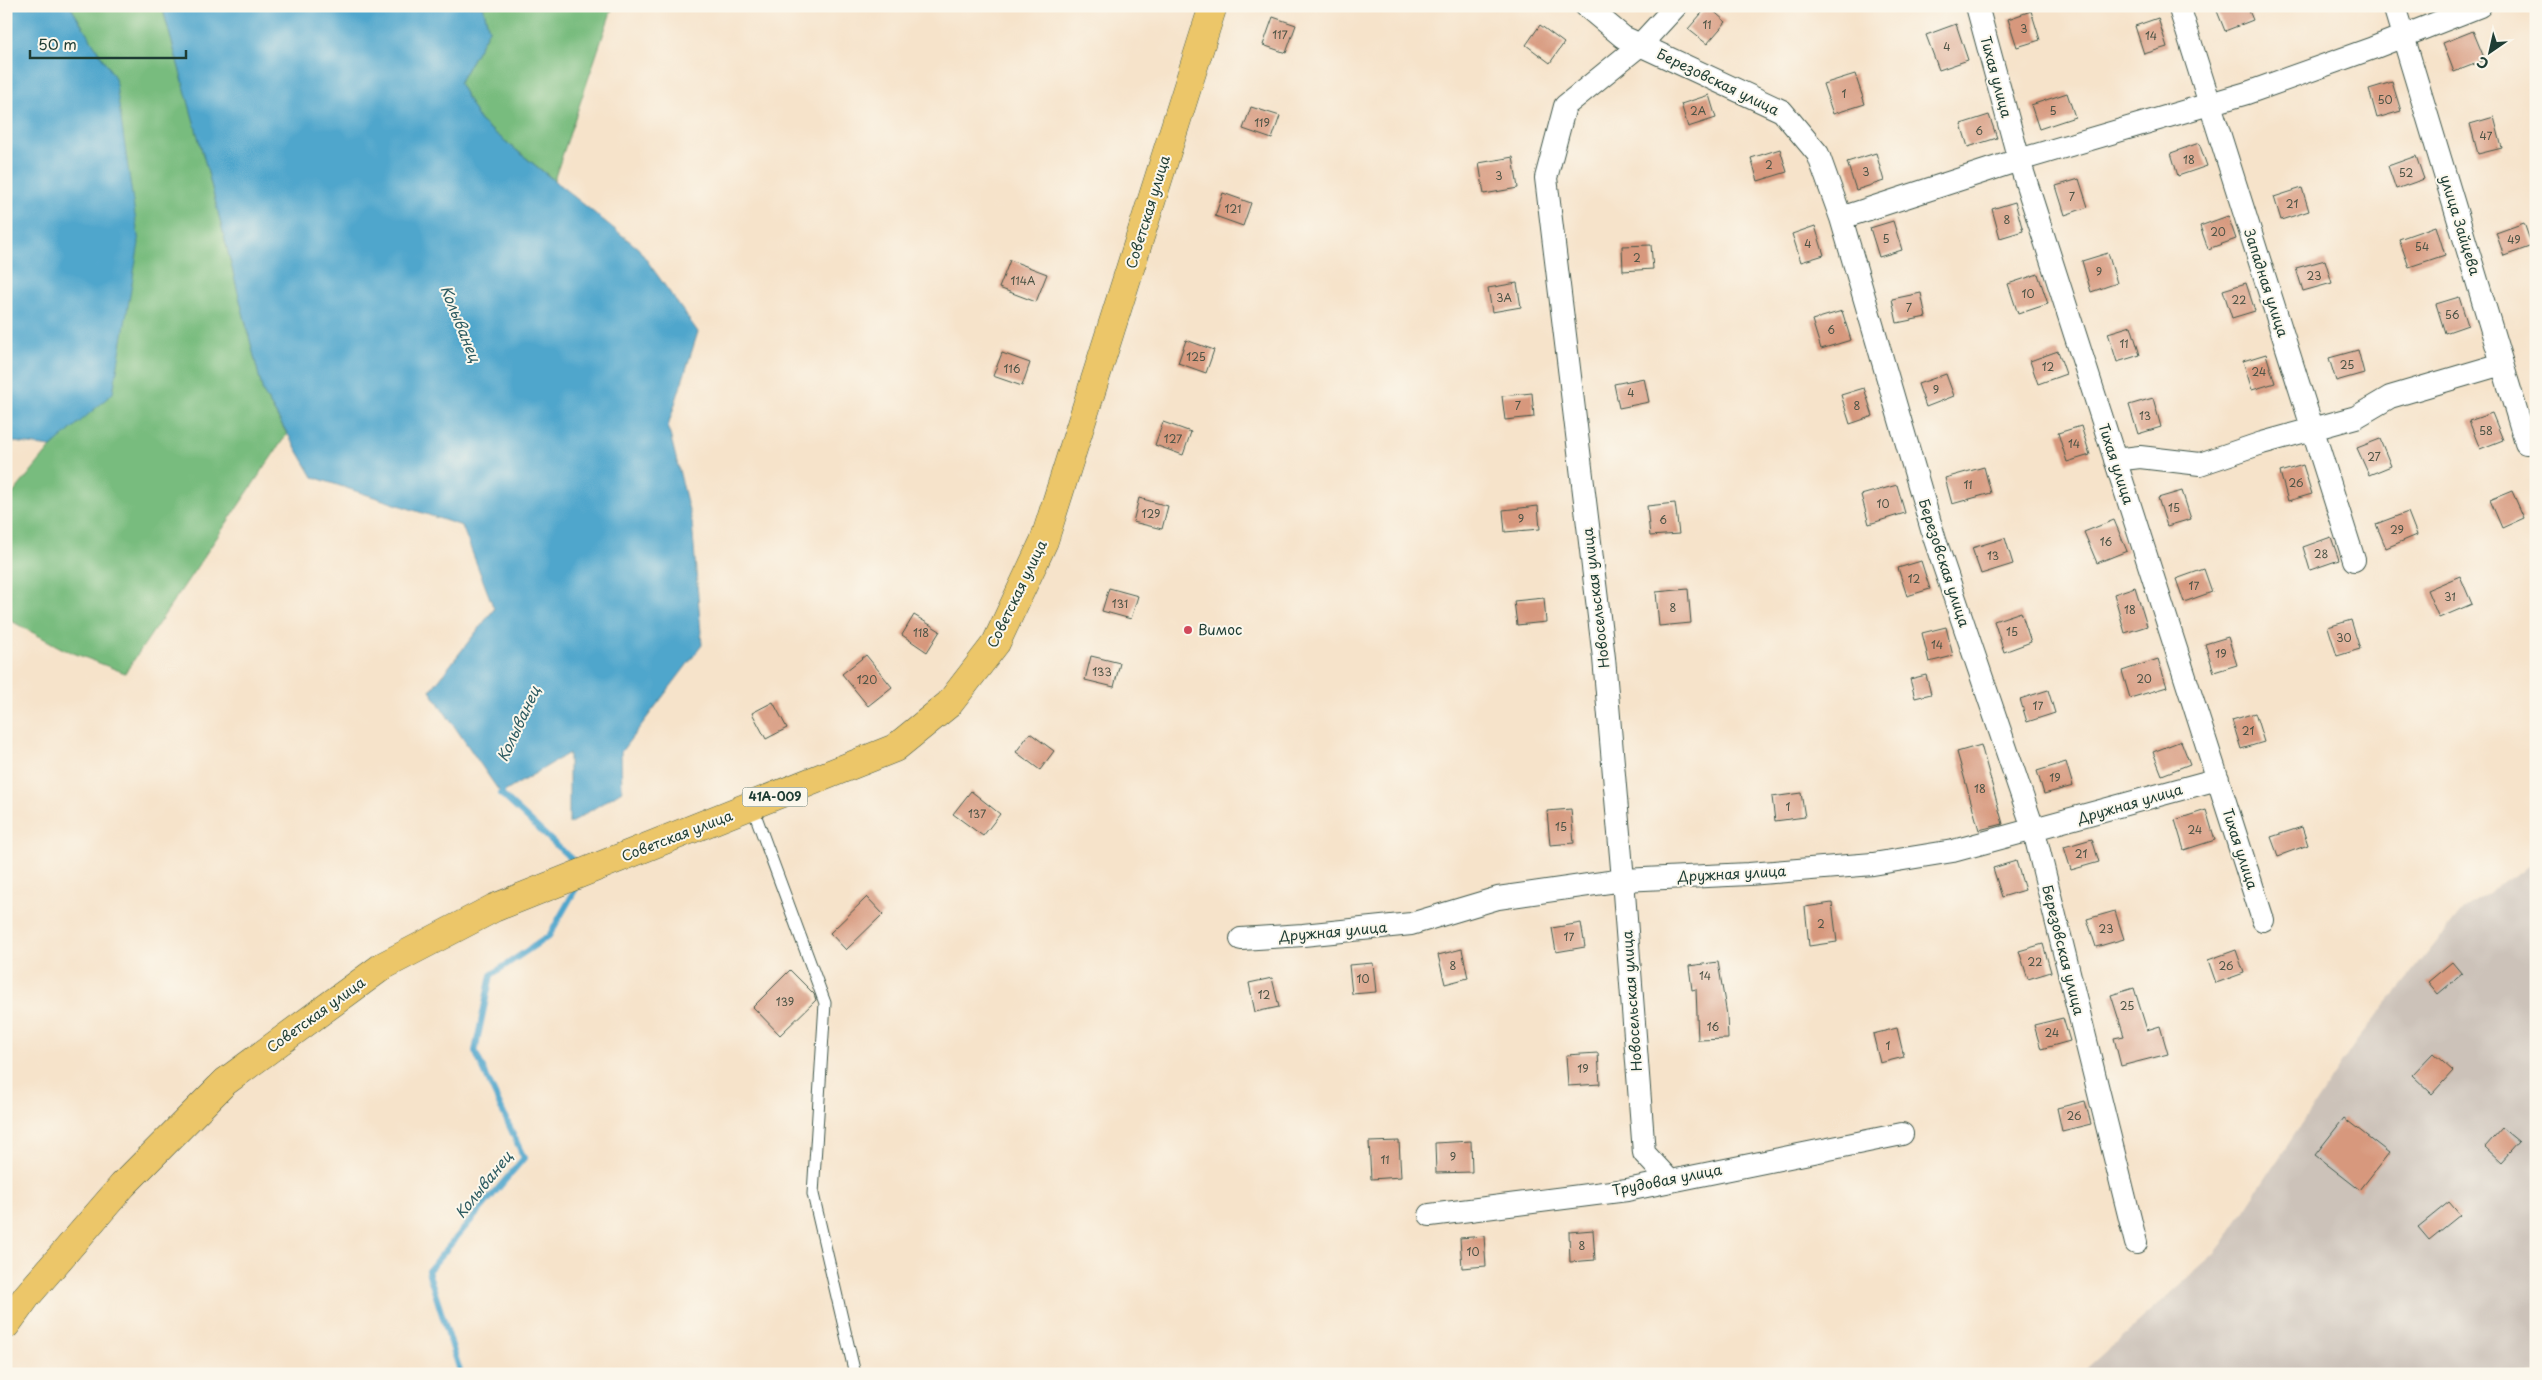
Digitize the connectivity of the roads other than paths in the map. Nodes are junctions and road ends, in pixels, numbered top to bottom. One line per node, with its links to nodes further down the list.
1 (1213, 6): 19 (main road, Советская улица / 41А-009)
2 (1586, 6): 9 (street, Березовская улица)
3 (1676, 6): 9 (street, Новосельская улица)
4 (1977, 6): 11 (street, Тихая улица)
5 (2179, 6): 10 (street, Западная улица)
6 (2394, 6): 8 (street, улица Зайцева)
7 (2480, 6): 8 (street)
8 (2403, 36): 10 (street); 13 (street, улица Зайцева)
9 (1640, 45): 12 (street, Березовская улица); 21 (street, Новосельская улица)
10 (2209, 104): 11 (street); 14 (street, Западная улица)
11 (2019, 160): 12 (street); 16 (street, Тихая улица)
12 (1841, 218): 20 (street, Березовская улица)
13 (2502, 364): 14 (street); 15 (street, улица Зайцева)
14 (2313, 430): 16 (street); 17 (street, Западная улица)
15 (2526, 443)
16 (2115, 460): 18 (street, Тихая улица)
17 (2354, 560)
18 (2218, 779): 20 (street, Дружная улица); 22 (street, Тихая улица)
19 (752, 806): 28 (main road, Советская улица / 41А-009); 29 (lane)
20 (2034, 831): 21 (street, Дружная улица); 27 (street, Березовская улица)
21 (1623, 880): 23 (street, Дружная улица); 25 (street, Новосельская улица)
22 (2263, 920)
23 (1242, 939)
24 (1902, 1134): 25 (street, Трудовая улица)
25 (1669, 1180): 26 (street, Трудовая улица)
26 (1430, 1215)
27 (2136, 1243)
28 (6, 1325)
29 (855, 1374)

